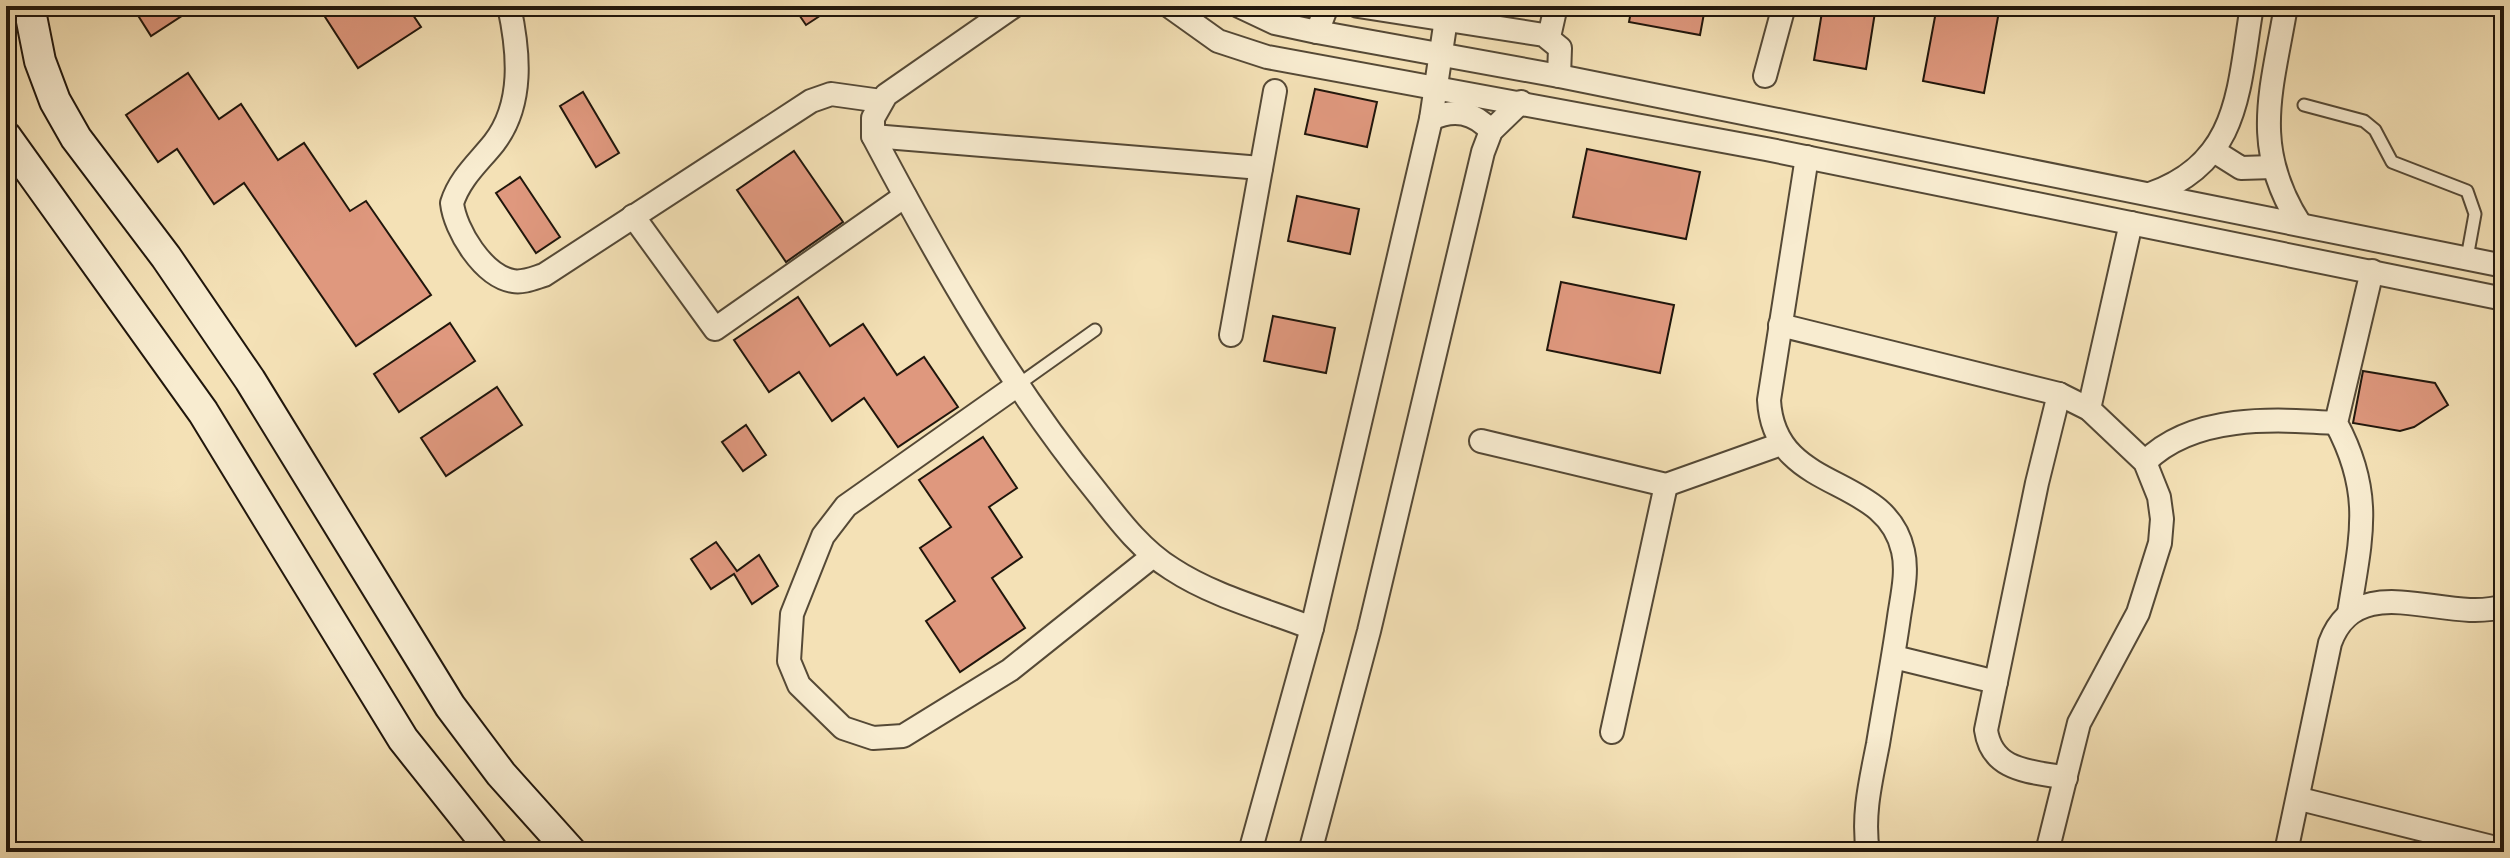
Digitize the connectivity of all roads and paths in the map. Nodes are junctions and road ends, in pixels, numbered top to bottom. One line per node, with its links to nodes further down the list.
1 (509, 6): 36 (street)
2 (1014, 6): 12 (street)
3 (1169, 6): 19 (street)
4 (1239, 6): 14 (street)
5 (1327, 6): 14 (street)
6 (1358, 6): 13 (street)
7 (1556, 6): 15 (street)
8 (1784, 6): 18 (street)
9 (2252, 6): 30 (street)
10 (2286, 6): 32 (street)
11 (22, 12): 65 (street)
12 (986, 14): 21 (street)
13 (1446, 19): 15 (street); 16 (street)
14 (1317, 32): 16 (street)
15 (1549, 37): 17 (street)
16 (1440, 56): 17 (street); 19 (street)
17 (1559, 76): 25 (street)
18 (1765, 76)
19 (1436, 87): 22 (street); 24 (street)
20 (1275, 91): 33 (street)
21 (881, 101): 27 (street); 36 (street)
22 (1521, 102): 26 (street); 29 (street)
23 (2304, 105): 39 (lane)
24 (1431, 119): 26 (street); 57 (street)
25 (1771, 119): 29 (street); 34 (street)
26 (1491, 131): 67 (street)
27 (873, 136): 33 (street); 35 (street)
28 (6, 137): 64 (street)
29 (1766, 149): 31 (street)
30 (2214, 151): 32 (street); 34 (street)
31 (1807, 157): 37 (street); 43 (street)
32 (2273, 167): 38 (street)
33 (1261, 168): 45 (street)
34 (2150, 194): 38 (street)
35 (905, 196): 36 (street); 46 (street)
36 (633, 216)
37 (2131, 223): 41 (street); 48 (street)
38 (2300, 224): 39 (street)
39 (2467, 258): 40 (street)
40 (2504, 266)
41 (2372, 271): 42 (street); 49 (street)
42 (2504, 299)
43 (1780, 325): 47 (street); 51 (street)
44 (1095, 330): 46 (lane)
45 (1231, 335)
46 (1019, 384): 54 (street); 54 (street)
47 (2059, 394): 48 (street); 59 (street)
48 (2089, 409): 52 (street)
49 (2336, 423): 52 (street); 56 (street)
50 (1481, 441): 53 (street)
51 (1781, 444): 53 (street); 58 (street)
52 (2145, 462): 61 (street)
53 (1666, 485): 60 (street)
54 (1153, 556): 57 (street)
55 (2504, 606): 56 (street)
56 (2349, 613): 62 (street)
57 (1312, 628): 66 (street)
58 (1894, 657): 59 (street); 68 (street)
59 (1996, 682): 61 (street)
60 (1612, 732)
61 (2066, 778): 69 (street)
62 (2300, 799): 63 (street); 70 (street)
63 (2504, 850)
64 (493, 852)
65 (571, 852)
66 (1250, 852)
67 (1310, 852)
68 (1868, 852)
69 (2047, 852)
70 (2286, 852)

